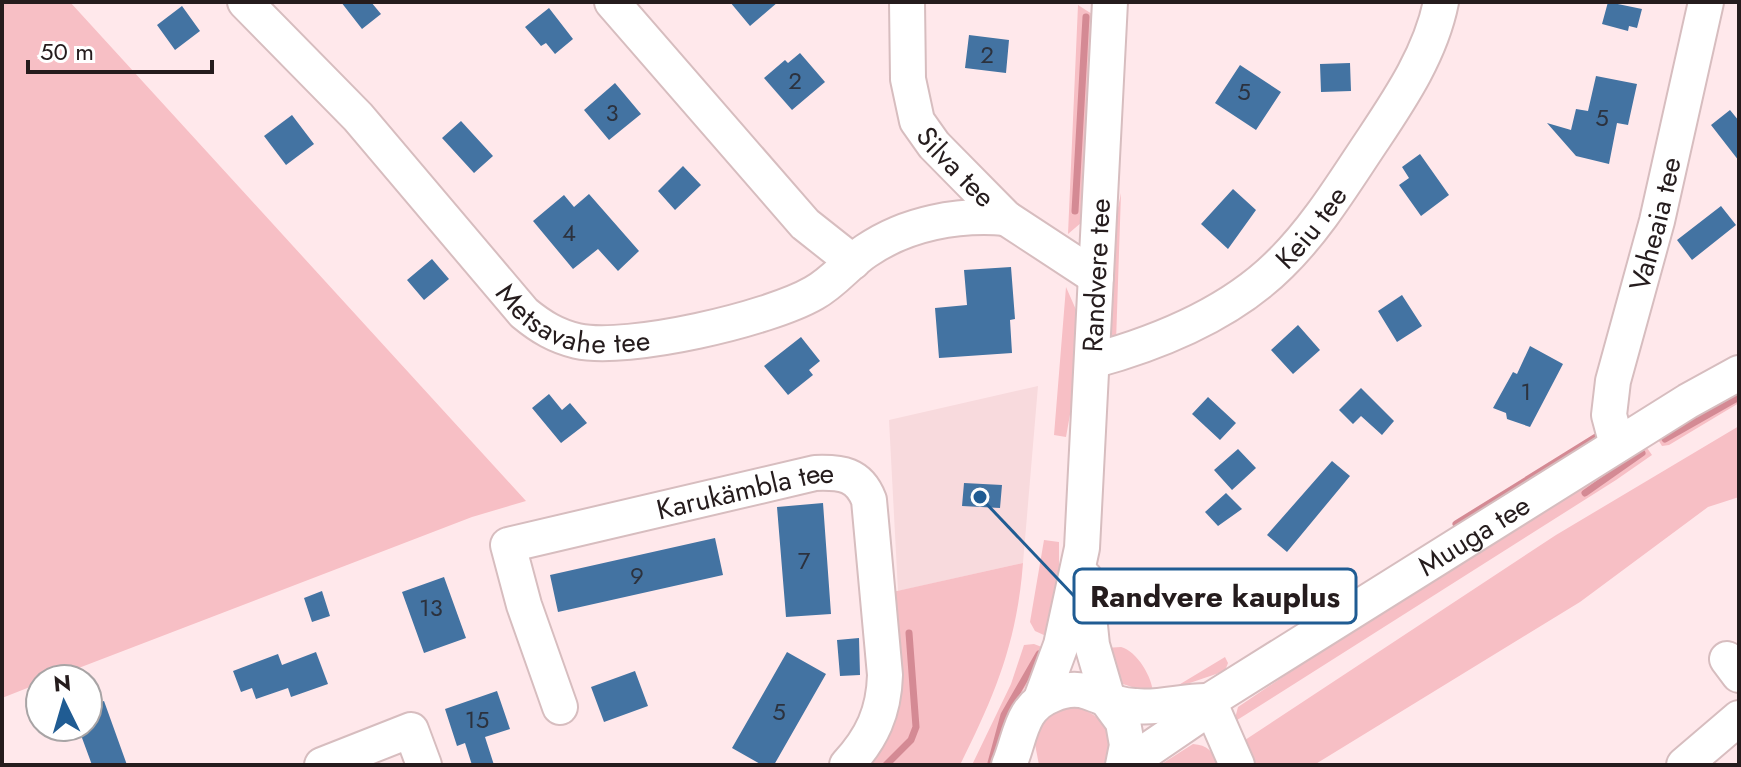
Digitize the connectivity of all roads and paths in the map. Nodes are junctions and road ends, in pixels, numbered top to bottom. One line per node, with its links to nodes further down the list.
1 (245, 2): 8 (street, Metsavahe tee)
2 (612, 2): 8 (street)
3 (907, 2): 7 (street, Silva tee)
4 (1110, 2): 9 (street, Randvere tee)
5 (1441, 2): 10 (street, Keiu tee)
6 (1706, 2): 12 (street, Vaheaia tee)
7 (1006, 218): 8 (street, Metsavahe tee); 9 (street, Silva tee)
8 (853, 262)
9 (1096, 277): 10 (street, Randvere tee)
10 (1092, 361): 13 (street, Randvere tee)
11 (1739, 373): 12 (street, Muuga tee)
12 (1617, 445): 15 (street, Muuga tee)
13 (1082, 548): 14 (street, Randvere tee); 16 (street, Randvere tee)
14 (1041, 699): 16 (street); 19 (street, Randvere tee)
15 (1209, 701): 16 (street, Muuga tee); 23 (street, Muuga tee); 24 (street)
16 (1109, 703): 23 (street, Randvere tee)
17 (560, 707): 22 (street, Karukämbla tee)
18 (1739, 718): 25 (street)
19 (1016, 759)
20 (322, 765): 21 (street)
21 (424, 765)
22 (847, 765)
23 (1124, 765)
24 (1237, 765)
25 (1684, 765)

